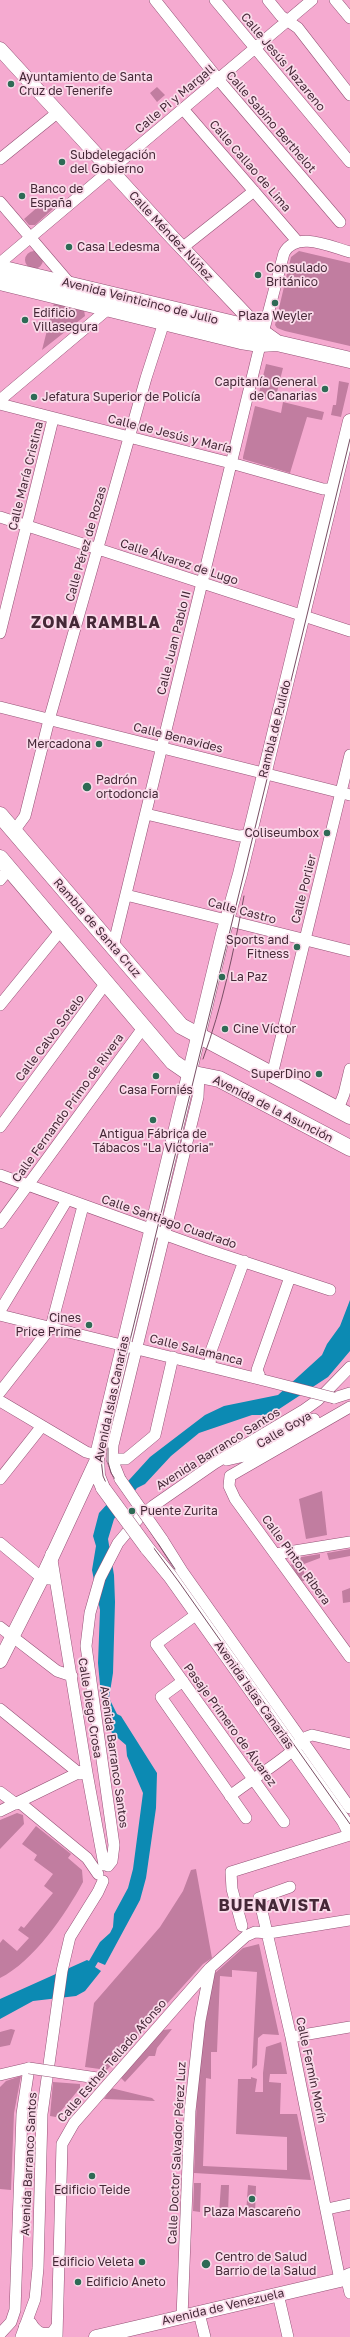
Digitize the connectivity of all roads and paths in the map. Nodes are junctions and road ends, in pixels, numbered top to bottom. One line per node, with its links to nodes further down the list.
1 (155, 0): 10 (street, Calle Sabino Berthelot)
2 (214, 0): 9 (street, Calle Jesús Nazareno)
3 (268, 0): 7 (street)
4 (312, 0): 7 (street, Calle Pi y Margall)
5 (335, 0): 6 (street)
6 (350, 18)
7 (287, 21): 9 (street, Calle Pi y Margall); 11 (street)
8 (0, 49): 13 (street, Calle Méndez Núñez)
9 (254, 49): 10 (street, Calle Pi y Margall); 15 (street, Calle Jesús Nazareno)
10 (218, 80): 12 (street, Calle Pi y Margall); 19 (street, Calle Sabino Berthelot)
11 (350, 95)
12 (183, 109): 16 (street, Calle Pi y Margall); 17 (street, Calle Callao de Lima)
13 (57, 112): 14 (street); 16 (street, Calle Méndez Núñez)
14 (0, 159)
15 (350, 162)
16 (110, 170): 20 (street, Calle Pi y Margall); 22 (street, Calle Méndez Núñez)
17 (254, 191): 21 (street, Calle Callao de Lima); 22 (street)
18 (0, 202): 20 (street)
19 (340, 222)
20 (31, 238): 24 (street, Calle Pi y Margall); 27 (street)
21 (297, 241): 23 (street); 30 (street)
22 (182, 248): 30 (street, Calle Méndez Núñez)
23 (350, 252)
24 (0, 263)
25 (0, 268): 27 (main road, Avenida Veinticinco de Julio)
26 (0, 282): 28 (main road, Avenida Veinticinco de Julio)
27 (71, 284): 29 (main road, Avenida Veinticinco de Julio)
28 (108, 309): 29 (main road, Avenida Veinticinco de Julio); 32 (street)
29 (167, 315): 30 (main road, Avenida Veinticinco de Julio); 36 (street, Calle Pérez de Rozas)
30 (263, 333): 31 (main road, Avenida Veinticinco de Julio); 38 (street, Calle Juan Pablo II)
31 (350, 360)
32 (0, 400)
33 (0, 404): 34 (street, Calle de Jesús y María)
34 (53, 419): 36 (street, Calle de Jesús y María); 41 (street, Calle María Cristina)
35 (350, 421): 37 (street, Rambla de Pulido)
36 (129, 437): 38 (street, Calle de Jesús y María); 42 (street, Calle Pérez de Rozas)
37 (345, 462): 39 (street, Rambla de Pulido)
38 (231, 463): 39 (street, Calle de Jesús y María); 43 (street, Calle Juan Pablo II)
39 (333, 489): 44 (street, Rambla de Pulido)
40 (0, 517): 41 (street, Calle Álvarez de Lugo)
41 (27, 526): 42 (street, Calle Álvarez de Lugo); 46 (street, Calle María Cristina)
42 (98, 549): 43 (street, Calle Álvarez de Lugo); 48 (street, Calle Pérez de Rozas)
43 (202, 583): 44 (street, Calle Álvarez de Lugo); 49 (street, Calle Juan Pablo II)
44 (302, 616): 45 (street, Calle Álvarez de Lugo); 51 (street, Rambla de Pulido)
45 (350, 631)
46 (0, 633)
47 (0, 707): 48 (street, Calle Benavides)
48 (49, 720): 49 (street, Calle Benavides); 55 (street, Calle Pérez de Rozas)
49 (162, 747): 51 (street, Calle Benavides); 53 (street, Calle Juan Pablo II)
50 (350, 755): 52 (street, Calle Porlier)
51 (264, 773): 52 (street, Calle Benavides); 56 (street, Rambla de Pulido)
52 (345, 793): 61 (street, Calle Porlier)
53 (146, 814): 56 (street); 58 (street, Calle Juan Pablo II)
54 (0, 815): 55 (main road, Rambla de Santa Cruz)
55 (14, 831): 62 (main road, Rambla de Santa Cruz)
56 (249, 835): 59 (street, Rambla de Pulido)
57 (3, 869): 60 (main road)
58 (126, 895): 59 (street, Calle Castro); 62 (street, Calle Juan Pablo II)
59 (227, 920): 61 (street, Calle Castro); 67 (street, Rambla de Pulido)
60 (61, 930): 64 (main road); 65 (street)
61 (305, 940): 63 (street, Calle Castro); 70 (street, Calle Porlier)
62 (113, 947): 67 (main road, Rambla de Santa Cruz)
63 (350, 951)
64 (106, 984): 66 (main road); 72 (street, Calle Calvo Sotelo)
65 (0, 1004)
66 (143, 1028): 69 (main road); 75 (street, Calle Fernando Primo de Rivera)
67 (198, 1037): 69 (street, Avenida Islas Canarias); 70 (main road)
68 (350, 1069): 71 (street)
69 (194, 1074): 73 (main road, Avenida de la Asunción); 79 (street, Avenida Islas Canarias)
70 (272, 1075): 71 (main road)
71 (344, 1113)
72 (0, 1127)
73 (350, 1148)
74 (0, 1175): 75 (street, Calle Santiago Cuadrado)
75 (28, 1185): 76 (street, Calle Santiago Cuadrado); 78 (street, Calle Fernando Primo de Rivera)
76 (67, 1200): 77 (street, Calle Santiago Cuadrado); 83 (street)
77 (83, 1206): 79 (street, Calle Santiago Cuadrado); 85 (street)
78 (0, 1223)
79 (158, 1232): 80 (street, Calle Santiago Cuadrado); 86 (street, Avenida Islas Canarias); 87 (street, Avenida Islas Canarias)
80 (244, 1261): 81 (street, Calle Santiago Cuadrado); 89 (street)
81 (290, 1277): 82 (street, Calle Santiago Cuadrado); 91 (street)
82 (330, 1290)
83 (0, 1310)
84 (0, 1315): 85 (street, Calle Salamanca)
85 (51, 1327): 86 (street, Calle Salamanca); 92 (street)
86 (123, 1346): 87 (street, Calle Salamanca); 99 (street, Avenida Islas Canarias)
87 (137, 1349): 88 (street, Calle Salamanca); 100 (street, Avenida Islas Canarias)
88 (173, 1356): 89 (street, Calle Salamanca); 100 (street)
89 (210, 1366): 91 (street, Calle Salamanca)
90 (350, 1367): 101 (street, Avenida Barranco Santos)
91 (260, 1376): 94 (street, Calle Salamanca, bridge)
92 (0, 1392)
93 (350, 1393): 94 (street)
94 (334, 1398): 96 (street, Calle Salamanca)
95 (0, 1401): 98 (street)
96 (350, 1402)
97 (346, 1409): 101 (street); 102 (street, Calle Goya)
98 (42, 1426): 99 (street); 103 (street)
99 (96, 1458): 104 (street, Avenida Islas Canarias); 105 (street)
100 (112, 1459): 121 (street, Avenida Islas Canarias, bridge)
101 (215, 1464): 134 (street, Avenida Barranco Santos)
102 (230, 1476): 109 (street, Calle Pintor Ribera)
103 (0, 1480)
104 (102, 1485): 105 (street); 112 (street, Avenida Islas Canarias, bridge)
105 (84, 1487): 108 (street)
106 (350, 1542): 109 (street)
107 (0, 1543): 110 (street)
108 (52, 1554): 110 (street); 111 (street, Calle Diego Crosa)
109 (276, 1554): 115 (street, Calle Pintor Ribera)
110 (42, 1578): 111 (street); 114 (street)
111 (56, 1580): 117 (street, Calle Diego Crosa)
112 (197, 1614): 118 (street, Pasaje Primero de Álvarez); 121 (street, Avenida Islas Canarias)
113 (0, 1627): 114 (street)
114 (12, 1637): 116 (street); 117 (street)
115 (350, 1657)
116 (0, 1661)
117 (72, 1676): 122 (street, Calle Diego Crosa)
118 (183, 1681): 123 (street, Pasaje Primero de Álvarez); 125 (street)
119 (0, 1709): 122 (street)
120 (350, 1744): 121 (street)
121 (297, 1745): 123 (street); 127 (street, Avenida Islas Canarias); 131 (street, Avenida Islas Canarias)
122 (83, 1771): 126 (street); 132 (street, Calle Diego Crosa)
123 (252, 1778): 125 (street); 130 (street, Pasaje Primero de Álvarez)
124 (0, 1792): 126 (street)
125 (230, 1796): 129 (street)
126 (18, 1803): 128 (street); 133 (street)
127 (350, 1808)
128 (0, 1811)
129 (246, 1818)
130 (284, 1822)
131 (350, 1834): 137 (street)
132 (101, 1853): 133 (street); 134 (street, Calle Diego Crosa)
133 (87, 1858): 134 (street)
134 (104, 1871): 152 (street, Avenida Barranco Santos)
135 (290, 1887): 138 (street, Calle Fermín Morín)
136 (350, 1920): 138 (street, Calle Esther Tellado Afonso)
137 (242, 1926)
138 (269, 1933): 139 (street, Calle Esther Tellado Afonso); 141 (street, Calle Fermín Morín)
139 (210, 1968): 144 (street, Calle Esther Tellado Afonso); 151 (street, Calle Doctor Salvador Pérez Luz)
140 (350, 2027): 141 (street)
141 (291, 2037): 146 (street, Calle Fermín Morín)
142 (29, 2068): 143 (street); 144 (street, bridge); 154 (street)
143 (0, 2075)
144 (106, 2085): 153 (street, Calle Esther Tellado Afonso)
145 (350, 2204): 146 (street)
146 (327, 2209): 147 (street, Calle Fermín Morín)
147 (346, 2277): 148 (street, Avenida de Venezuela); 149 (street, Calle Fermín Morín)
148 (278, 2294): 150 (street, Avenida de Venezuela); 158 (street)
149 (350, 2294)
150 (199, 2313): 151 (street, Avenida de Venezuela); 157 (street)
151 (182, 2317): 155 (street, Avenida de Venezuela)
152 (28, 2330): 153 (street)
153 (57, 2331)
154 (0, 2334)
155 (124, 2334): 156 (street, Avenida de Venezuela)
156 (96, 2337)
157 (205, 2337)
158 (288, 2337)

